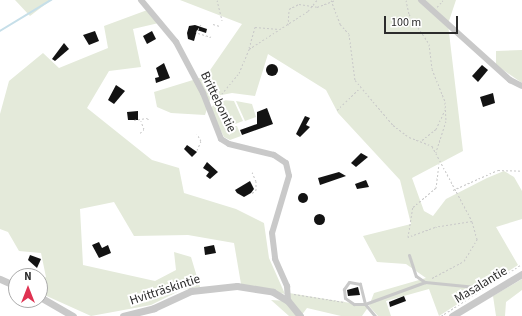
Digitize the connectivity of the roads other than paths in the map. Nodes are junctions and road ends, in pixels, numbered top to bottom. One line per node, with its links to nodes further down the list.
1 (141, 0): 8 (street, Brittebontie)
2 (421, 0): 3 (street)
3 (522, 86)
4 (409, 254): 6 (lane)
5 (522, 274): 15 (street, Masalantie)
6 (425, 282): 7 (lane); 10 (lane)
7 (476, 287)
8 (289, 297): 12 (street, Hvitträskintie); 13 (street)
9 (48, 302): 11 (street)
10 (365, 304): 10 (lane); 14 (lane)
11 (73, 316)
12 (123, 316)
13 (300, 316)
14 (375, 316)
15 (452, 316)

